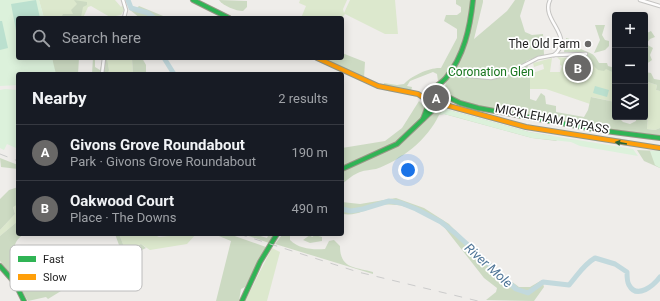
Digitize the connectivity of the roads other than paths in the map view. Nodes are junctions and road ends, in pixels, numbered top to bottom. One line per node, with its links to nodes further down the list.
1 (123, 0): 7 (street)
2 (193, 0): 8 (main road)
3 (473, 0): 14 (main road)
4 (550, 0): 10 (street)
5 (640, 0): 6 (street)
6 (660, 6)
7 (124, 16)
8 (225, 16)
9 (586, 54): 10 (street)
10 (554, 55): 14 (street)
11 (104, 60): 13 (street)
12 (321, 60): 18 (main road)
13 (102, 72)
14 (448, 74): 15 (main road)
15 (444, 79): 16 (main road); 17 (main road)
16 (431, 90): 17 (main road, MICKLEHAM BYPASS); 18 (main road); 19 (main road)
17 (443, 93): 20 (main road); 22 (main road, MICKLEHAM BYPASS)
18 (418, 94): 19 (main road, MICKLEHAM BYPASS)
19 (428, 101): 20 (main road, MICKLEHAM BYPASS); 21 (main road)
20 (439, 105): 21 (main road); 23 (main road, MICKLEHAM BYPASS, one-way to 20)
21 (422, 120): 24 (main road)
22 (660, 138)
23 (660, 148)
24 (344, 168)
25 (276, 236): 30 (main road)
26 (0, 266): 27 (main road)
27 (10, 278)
28 (18, 291): 29 (main road)
29 (24, 301)
30 (242, 301)

